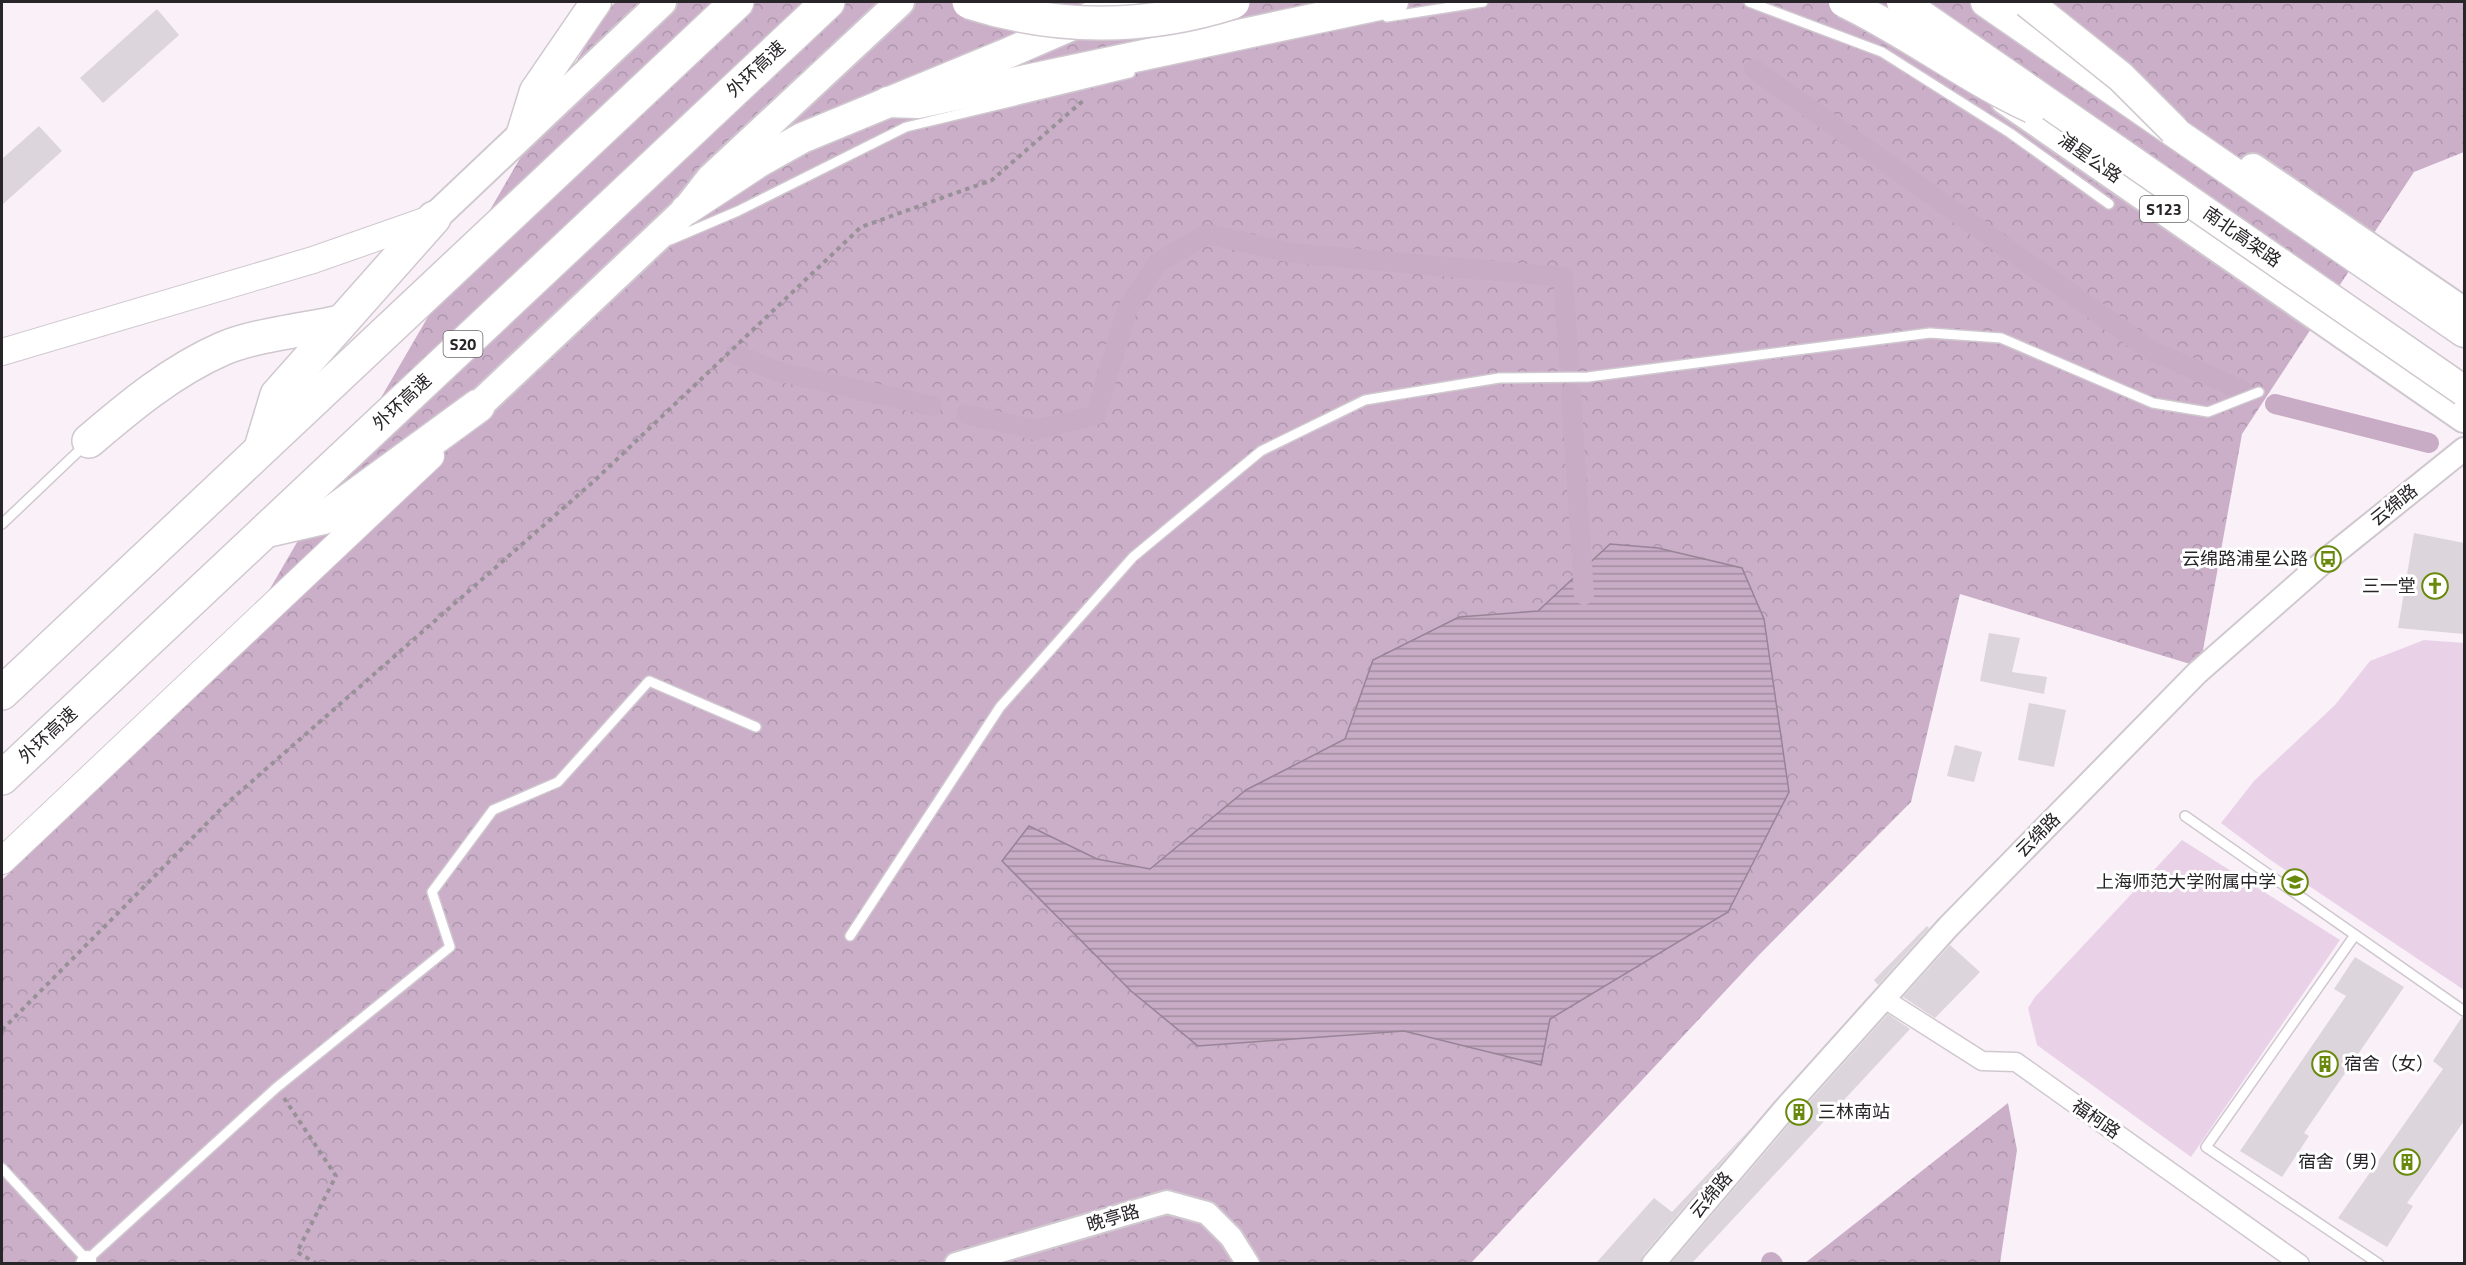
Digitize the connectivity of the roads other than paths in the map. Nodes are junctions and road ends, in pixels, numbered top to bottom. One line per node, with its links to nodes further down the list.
1 (662, 2): 20 (main road)
2 (828, 2): 37 (highway, 外环高速 / S20)
3 (900, 2): 22 (main road)
4 (969, 2): 6 (highway, bridge)
5 (1125, 2): 18 (highway)
6 (1233, 2)
7 (1483, 2): 16 (lane)
8 (1749, 2): 21 (lane)
9 (1844, 2): 14 (highway, 南北高架路, bridge)
10 (1986, 2): 19 (highway, bridge)
11 (2008, 2): 25 (main road)
12 (2027, 2): 19 (highway, bridge)
13 (732, 6): 35 (highway)
14 (1875, 6): 29 (highway, 南北高架路, bridge); 32 (main road, 浦星公路 / S123)
15 (590, 8): 20 (highway)
16 (1384, 11): 17 (highway)
17 (1136, 65): 18 (highway); 24 (lane)
18 (888, 102): 22 (highway)
19 (2174, 130): 27 (highway)
20 (522, 133): 23 (main road)
21 (2109, 204)
22 (686, 210): 24 (main road)
23 (434, 218): 26 (highway); 28 (main road)
24 (641, 253): 31 (main road)
25 (2464, 312)
26 (340, 322): 33 (highway); 35 (highway)
27 (2464, 332)
28 (2, 352)
29 (2464, 391)
30 (2259, 392): 44 (lane)
31 (478, 406): 37 (highway); 42 (main road)
32 (2464, 418)
33 (89, 441): 36 (lane)
34 (2464, 449): 45 (street, 云绵路)
35 (260, 450): 38 (highway)
36 (2, 524)
37 (264, 532): 40 (highway, 外环高速 / S20)
38 (2, 693)
39 (756, 727): 48 (lane)
40 (2, 778)
41 (2185, 816): 43 (lane)
42 (2, 861)
43 (2355, 934): 46 (lane); 53 (lane)
44 (850, 936)
45 (1883, 998): 51 (street, 云绵路); 52 (street, 福柯路)
46 (2464, 1011)
47 (2, 1168): 48 (lane)
48 (86, 1262)
49 (956, 1263): 50 (street, 晚亭路)
50 (1248, 1263)
51 (1653, 1263)
52 (2300, 1263)
53 (2379, 1263)

